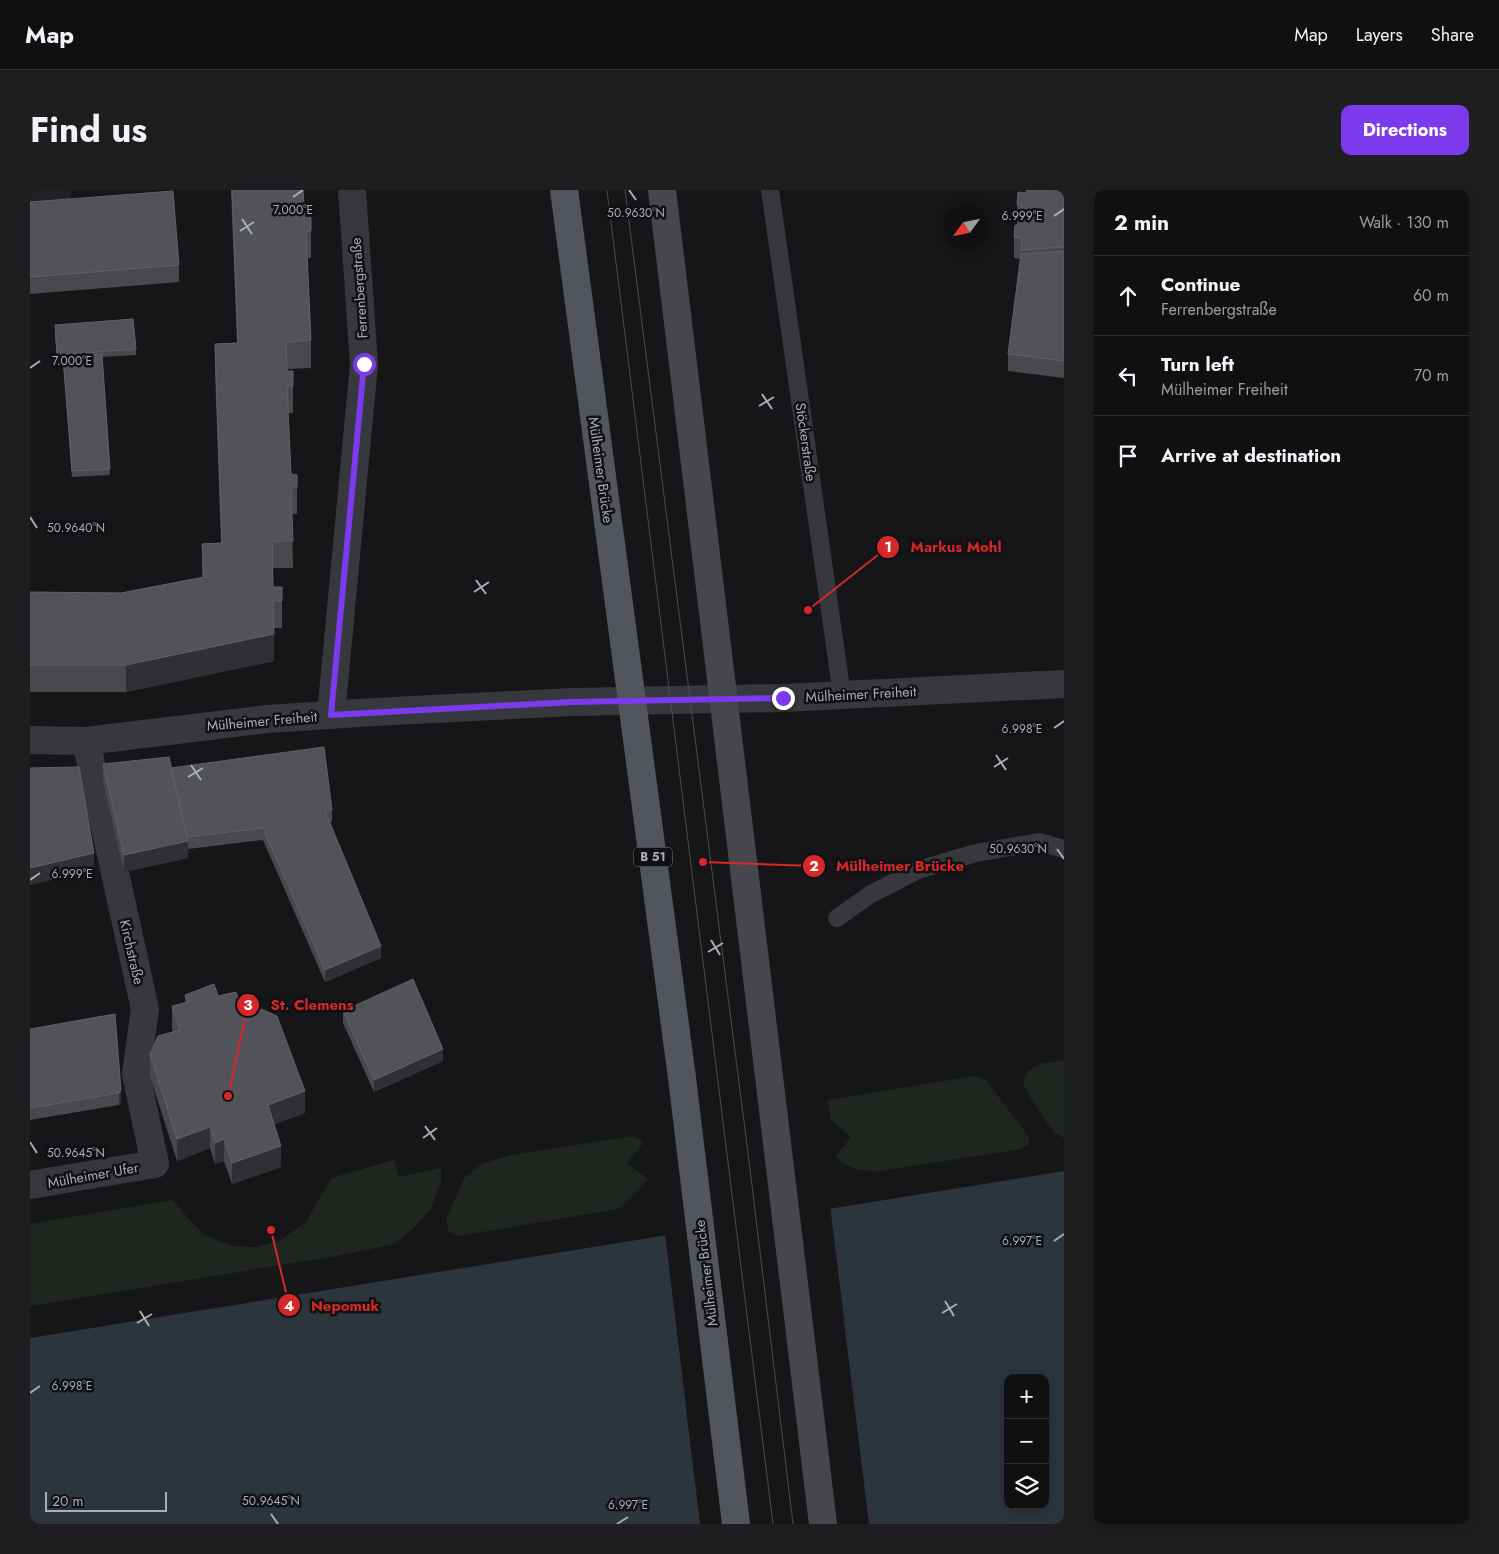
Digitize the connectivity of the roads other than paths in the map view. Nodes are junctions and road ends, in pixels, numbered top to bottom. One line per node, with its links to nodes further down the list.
1 (352, 190): 8 (street, Ferrenbergstraße)
2 (564, 190): 15 (main road, Mülheimer Brücke / B 51, bridge)
3 (583, 190): 16 (main road, Mülheimer Brücke / B 51)
4 (662, 190): 17 (main road, bridge)
5 (770, 190): 7 (lane, Stöckerstraße)
6 (1064, 684): 7 (street, Mülheimer Freiheit)
7 (842, 694): 8 (street, Mülheimer Freiheit)
8 (331, 715): 10 (street, Mülheimer Freiheit)
9 (30, 740): 10 (street, Mülheimer Freiheit)
10 (86, 741): 13 (street, Kirchstraße)
11 (1064, 850): 12 (lane)
12 (837, 918)
13 (155, 1164): 14 (street, Mülheimer Ufer)
14 (30, 1185)
15 (736, 1524)
16 (753, 1524)
17 (824, 1524)

